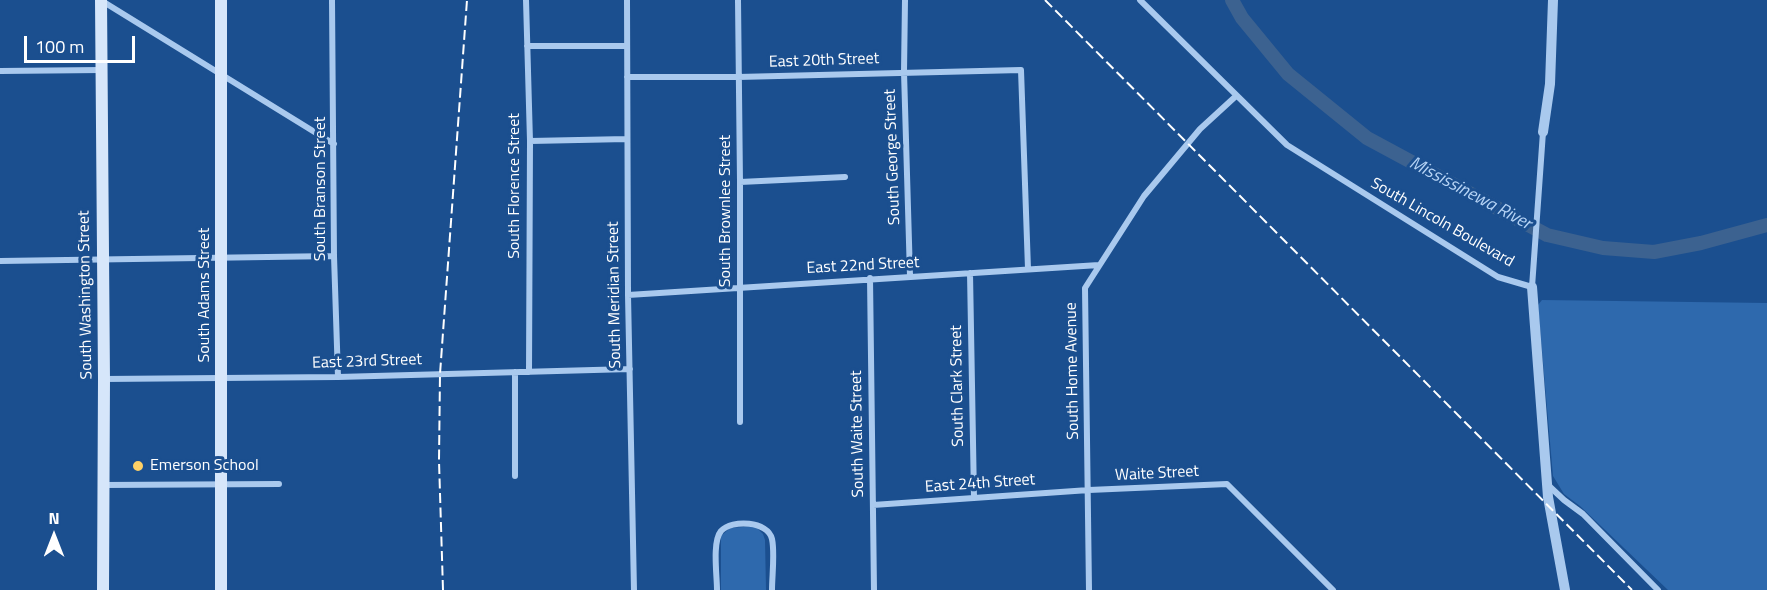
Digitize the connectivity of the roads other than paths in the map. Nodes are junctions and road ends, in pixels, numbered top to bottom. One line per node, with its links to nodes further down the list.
1 (101, 0): 12 (main road, South Washington Street); 15 (street)
2 (221, 0): 15 (main road, South Adams Street)
3 (332, 0): 22 (street, South Branson Street)
4 (526, 0): 10 (street, South Florence Street)
5 (627, 0): 11 (street, South Meridian Street)
6 (738, 0): 17 (street, South Brownlee Street)
7 (905, 0): 14 (street, South George Street)
8 (1140, 0): 18 (street, South Lincoln Boulevard)
9 (1552, 0): 19 (street)
10 (526, 46): 11 (street); 21 (street, South Florence Street)
11 (627, 46): 16 (street, South Meridian Street)
12 (101, 70): 13 (street); 27 (main road, South Washington Street)
13 (0, 71)
14 (904, 72): 17 (street, East 20th Street); 30 (street, East 20th Street); 32 (street, South George Street)
15 (222, 75): 22 (street); 26 (main road, South Adams Street)
16 (627, 77): 17 (street, East 20th Street); 20 (street, South Meridian Street)
17 (738, 77): 24 (street, South Brownlee Street)
18 (1236, 96): 29 (street, South Home Avenue); 35 (street, South Lincoln Boulevard)
19 (1543, 132): 35 (street)
20 (627, 139): 21 (street); 36 (street, South Meridian Street)
21 (530, 141): 39 (street, South Florence Street)
22 (334, 144): 25 (street, South Branson Street)
23 (845, 177): 24 (street)
24 (740, 183): 34 (street, South Brownlee Street)
25 (334, 256): 26 (street); 40 (street, South Branson Street)
26 (220, 258): 27 (street); 41 (main road, South Adams Street)
27 (102, 259): 28 (street); 42 (main road, South Washington Street)
28 (0, 261)
29 (1099, 265): 30 (street, East 22nd Street); 49 (street, South Home Avenue)
30 (1028, 269): 31 (street, East 22nd Street)
31 (970, 273): 32 (street, East 22nd Street); 50 (street, South Clark Street)
32 (910, 276): 33 (street, East 22nd Street)
33 (870, 278): 34 (street, East 22nd Street); 51 (street, South Waite Street)
34 (740, 287): 36 (street, East 22nd Street); 43 (street, South Brownlee Street)
35 (1532, 287): 46 (street)
36 (628, 295): 37 (street, South Meridian Street)
37 (630, 369): 39 (street, East 23rd Street); 54 (street, South Meridian Street)
38 (515, 372): 39 (street, East 23rd Street); 40 (street, East 23rd Street); 44 (street)
39 (530, 372)
40 (338, 377): 41 (street, East 23rd Street)
41 (222, 378): 42 (street, East 23rd Street); 48 (main road, South Adams Street)
42 (104, 379): 47 (main road, South Washington Street)
43 (740, 422)
44 (515, 476)
45 (279, 484): 48 (street)
46 (1548, 484): 60 (street); 61 (street)
47 (104, 485): 48 (street); 52 (main road, South Washington Street)
48 (222, 485): 53 (main road, South Adams Street)
49 (1089, 490): 50 (street, East 24th Street); 58 (street, South Home Avenue); 59 (street, Waite Street)
50 (974, 498): 51 (street, East 24th Street)
51 (873, 505): 57 (street, South Waite Street)
52 (103, 590)
53 (221, 590)
54 (634, 590)
55 (717, 590): 56 (street)
56 (772, 590)
57 (874, 590)
58 (1089, 590)
59 (1333, 590)
60 (1566, 590)
61 (1658, 590)

